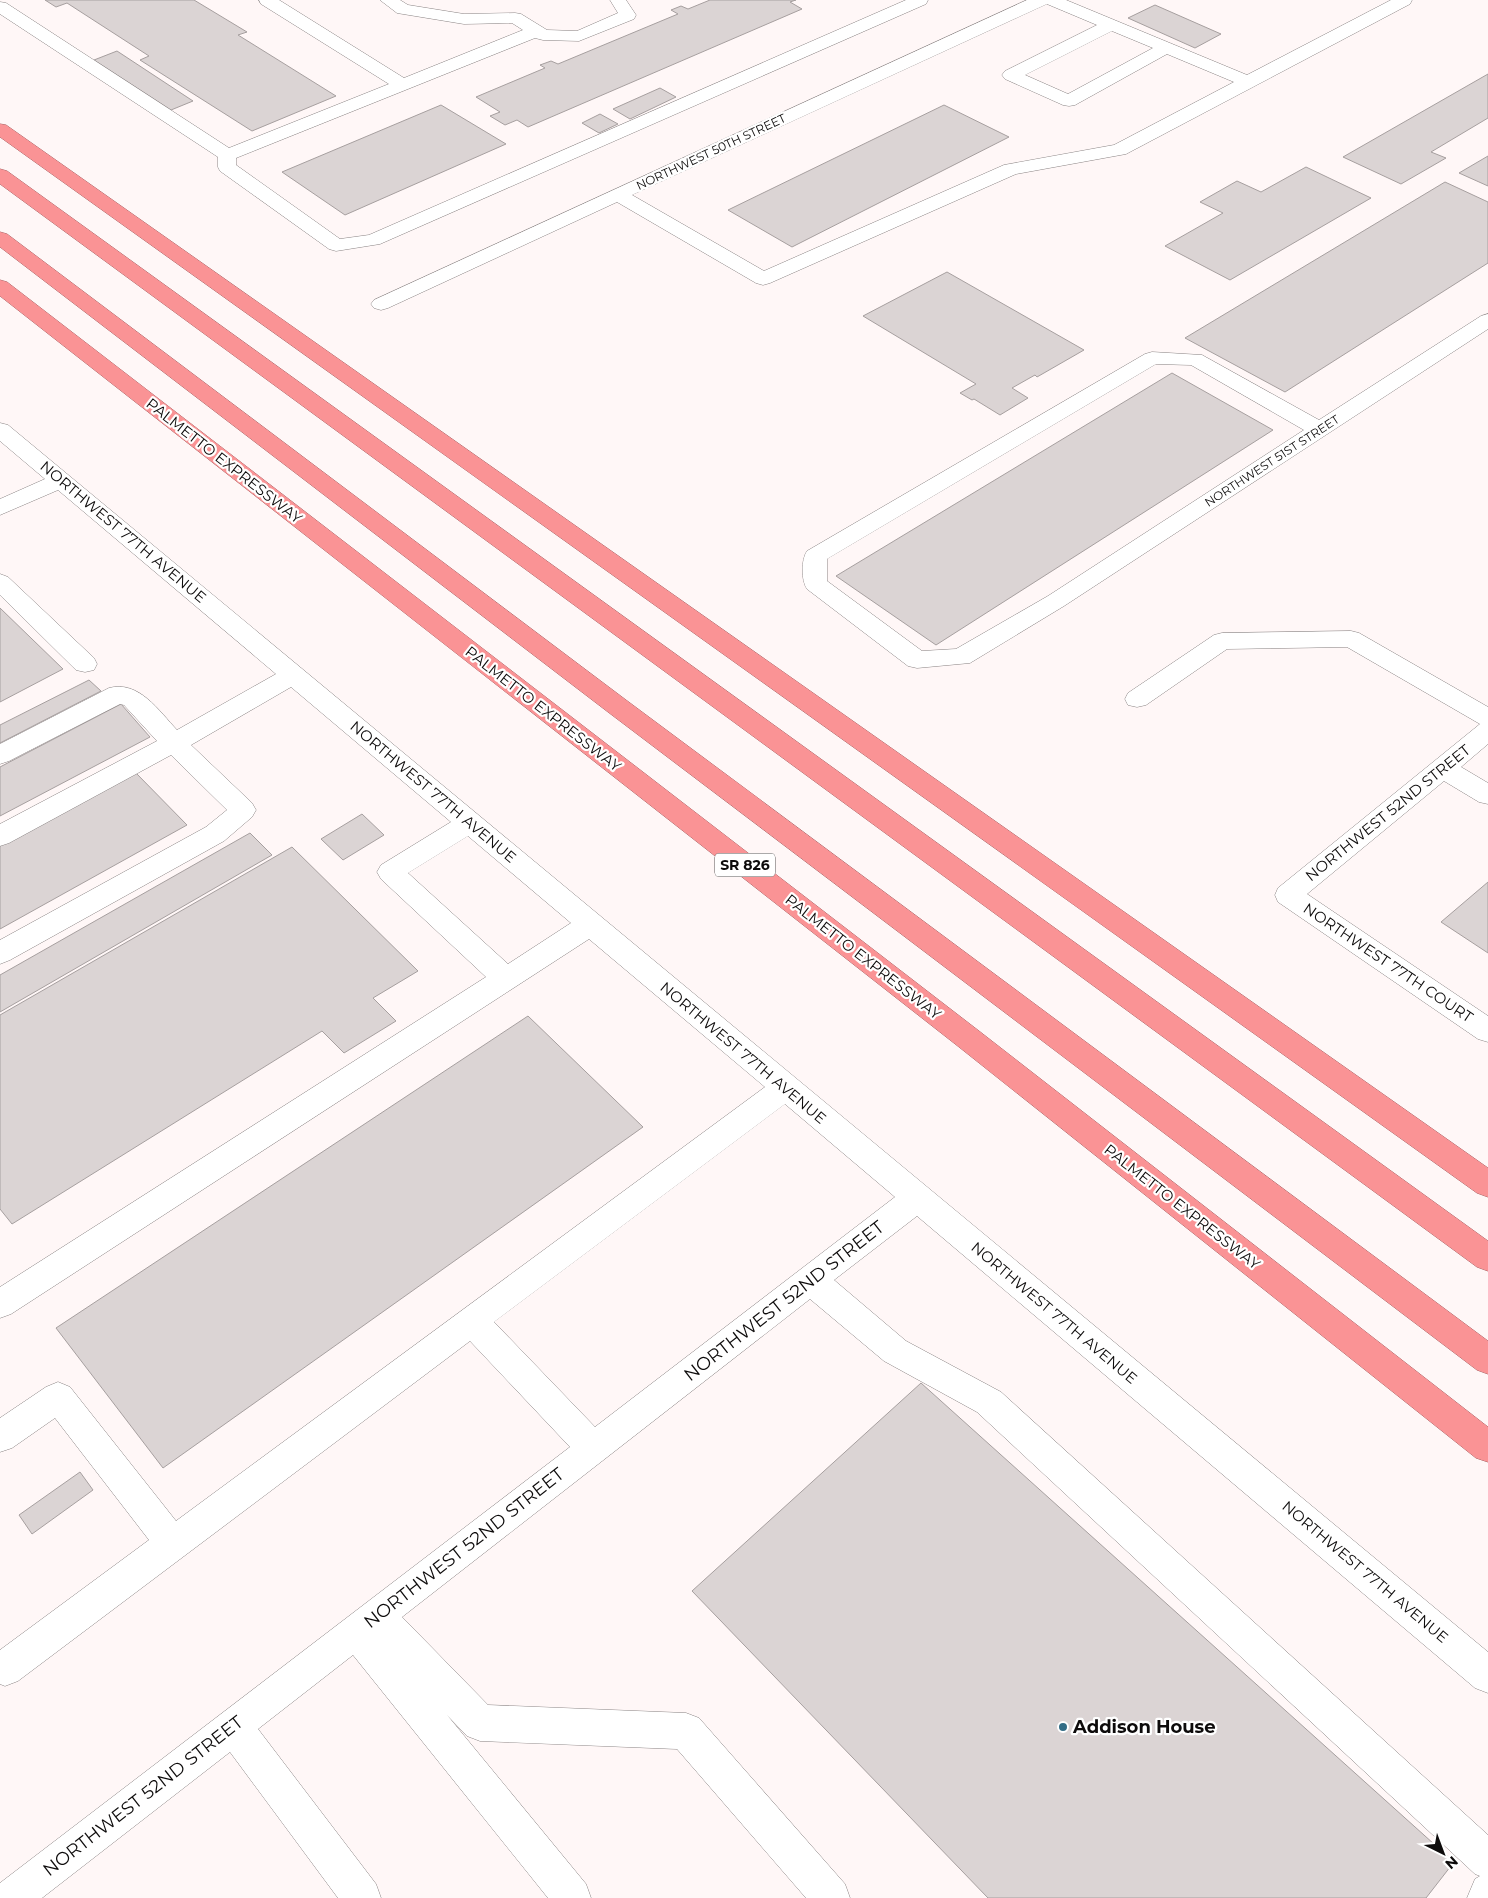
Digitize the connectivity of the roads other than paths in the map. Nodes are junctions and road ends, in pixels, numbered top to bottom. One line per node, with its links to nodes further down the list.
1 (267, 0): 13 (street)
2 (388, 0): 10 (street)
3 (618, 0): 10 (street)
4 (920, 0): 15 (street)
5 (1041, 0): 17 (street, NORTHWEST 50TH STREET)
6 (1052, 0): 9 (street)
7 (1404, 0): 12 (street)
8 (0, 7): 15 (street)
9 (1111, 25): 11 (street); 11 (street)
10 (537, 31): 13 (street)
11 (1166, 48): 12 (street)
12 (1248, 82): 17 (street)
13 (402, 85): 15 (street)
14 (0, 129): 44 (highway)
15 (227, 155)
16 (0, 175): 46 (highway)
17 (618, 195): 20 (street, NORTHWEST 50TH STREET)
18 (0, 238): 50 (highway)
19 (0, 286): 52 (highway, PALMETTO EXPRESSWAY / SR 826)
20 (381, 304)
21 (1488, 320): 23 (street, NORTHWEST 51ST STREET)
22 (0, 430): 24 (street, NORTHWEST 77TH AVENUE)
23 (1321, 430): 23 (street, NORTHWEST 51ST STREET)
24 (60, 480): 25 (street); 28 (street, NORTHWEST 77TH AVENUE)
25 (0, 508)
26 (0, 582): 27 (street)
27 (85, 664)
28 (293, 675): 32 (street); 36 (street, NORTHWEST 77TH AVENUE)
29 (1137, 699): 30 (street)
30 (1488, 718)
31 (1488, 731): 34 (street, NORTHWEST 52ND STREET)
32 (174, 743): 33 (street); 37 (street); 40 (street)
33 (0, 755)
34 (1444, 769): 35 (street); 38 (street, NORTHWEST 52ND STREET)
35 (1488, 795)
36 (469, 823): 39 (street, NORTHWEST 77TH AVENUE); 41 (street)
37 (0, 836)
38 (1288, 895): 42 (street, NORTHWEST 77TH COURT)
39 (591, 924): 41 (street); 43 (street, NORTHWEST 77TH AVENUE)
40 (0, 953)
41 (506, 978): 48 (street)
42 (1488, 1031)
43 (785, 1088): 45 (street, NORTHWEST 77TH AVENUE); 49 (street)
44 (1488, 1184)
45 (917, 1198): 47 (street, NORTHWEST 52ND STREET); 57 (street, NORTHWEST 77TH AVENUE)
46 (1488, 1258)
47 (811, 1280): 53 (street, NORTHWEST 52ND STREET); 59 (street)
48 (0, 1304)
49 (472, 1321): 53 (street); 54 (street)
50 (1488, 1360)
51 (0, 1437): 54 (street)
52 (1488, 1447)
53 (593, 1448): 55 (street, NORTHWEST 52ND STREET)
54 (172, 1544): 56 (street)
55 (366, 1624): 58 (street, NORTHWEST 52ND STREET); 63 (street); 64 (street)
56 (5, 1668)
57 (1488, 1675)
58 (233, 1726): 61 (street, NORTHWEST 52ND STREET); 62 (street)
59 (1488, 1861)
60 (1488, 1892): 65 (street)
61 (11, 1898)
62 (362, 1898)
63 (572, 1898)
64 (831, 1898)
65 (1486, 1898)

